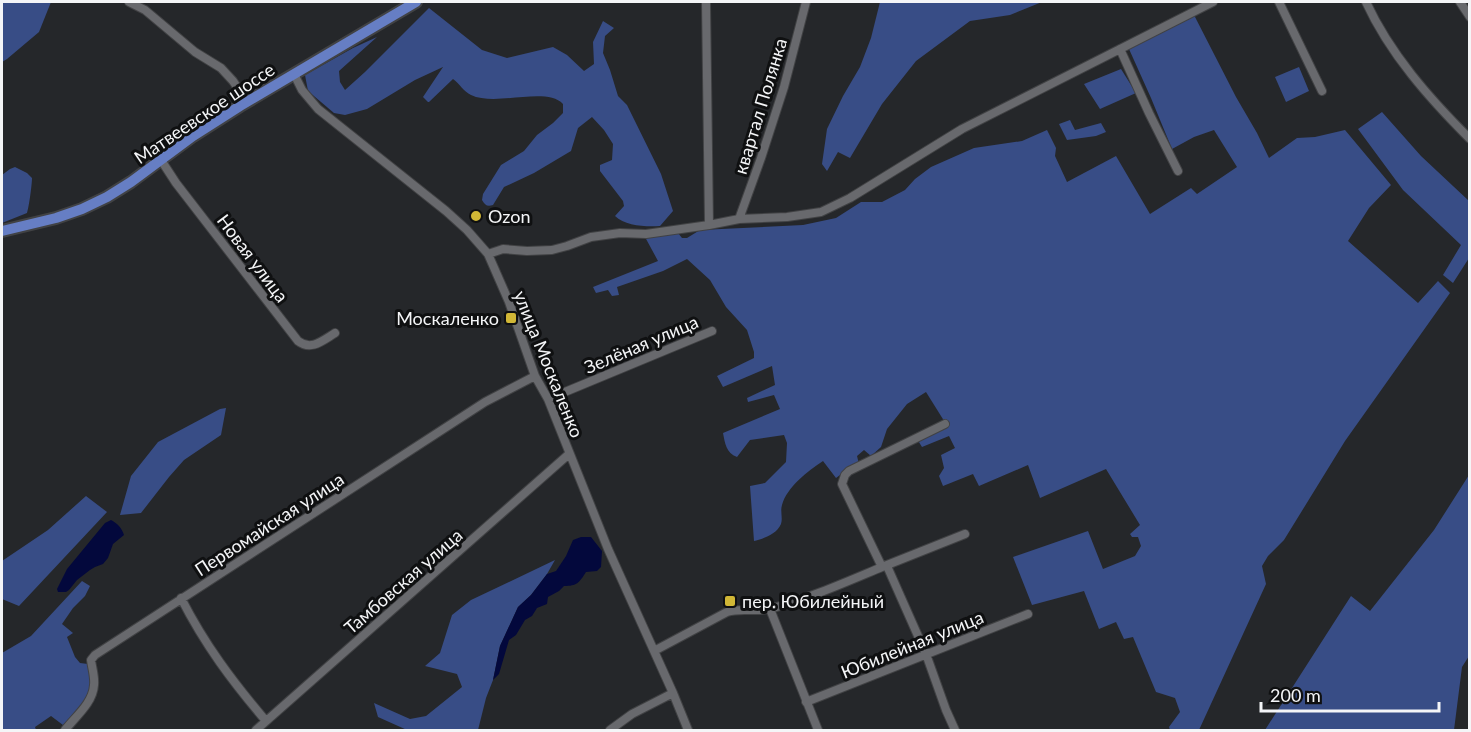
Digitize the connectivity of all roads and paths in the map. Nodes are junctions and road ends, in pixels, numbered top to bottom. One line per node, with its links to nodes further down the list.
1 (129, 2): 13 (street)
2 (416, 2): 11 (main road, Матвеевское шоссе)
3 (706, 2): 18 (street, квартал Полянка)
4 (806, 2): 17 (street, квартал Полянка)
5 (1213, 2): 10 (street)
6 (1279, 2): 12 (street)
7 (1366, 2): 14 (street)
8 (1460, 2): 9 (street)
9 (1470, 16)
10 (1119, 49): 16 (street); 17 (street)
11 (297, 72): 13 (main road, Матвеевское шоссе); 20 (street, улица Москаленко)
12 (1322, 91)
13 (247, 102): 15 (main road, Матвеевское шоссе)
14 (1470, 139)
15 (161, 160): 19 (main road, Матвеевское шоссе); 22 (street, Новая улица)
16 (1178, 171)
17 (739, 219): 18 (street)
18 (709, 225): 20 (street)
19 (2, 231)
20 (488, 254): 23 (street, улица Москаленко)
21 (712, 331): 24 (street, Зелёная улица)
22 (335, 333)
23 (535, 376): 24 (street, улица Москаленко); 29 (street, Первомайская улица)
24 (548, 399): 26 (street, улица Москаленко)
25 (945, 424): 28 (street)
26 (569, 454): 32 (street, улица Москаленко); 36 (street, Тамбовская улица)
27 (965, 534): 28 (street)
28 (884, 567): 30 (street); 33 (street)
29 (181, 598): 36 (street); 37 (street, Первомайская улица)
30 (770, 609): 32 (street); 35 (street)
31 (1028, 614): 33 (street, Юбилейная улица)
32 (654, 651): 34 (street, улица Москаленко)
33 (926, 654): 35 (street, Юбилейная улица); 42 (street)
34 (673, 693): 39 (street); 40 (street, улица Москаленко)
35 (806, 702): 41 (street)
36 (266, 721): 38 (street, Тамбовская улица)
37 (65, 730)
38 (256, 730)
39 (610, 730)
40 (688, 730)
41 (818, 730)
42 (955, 730)

